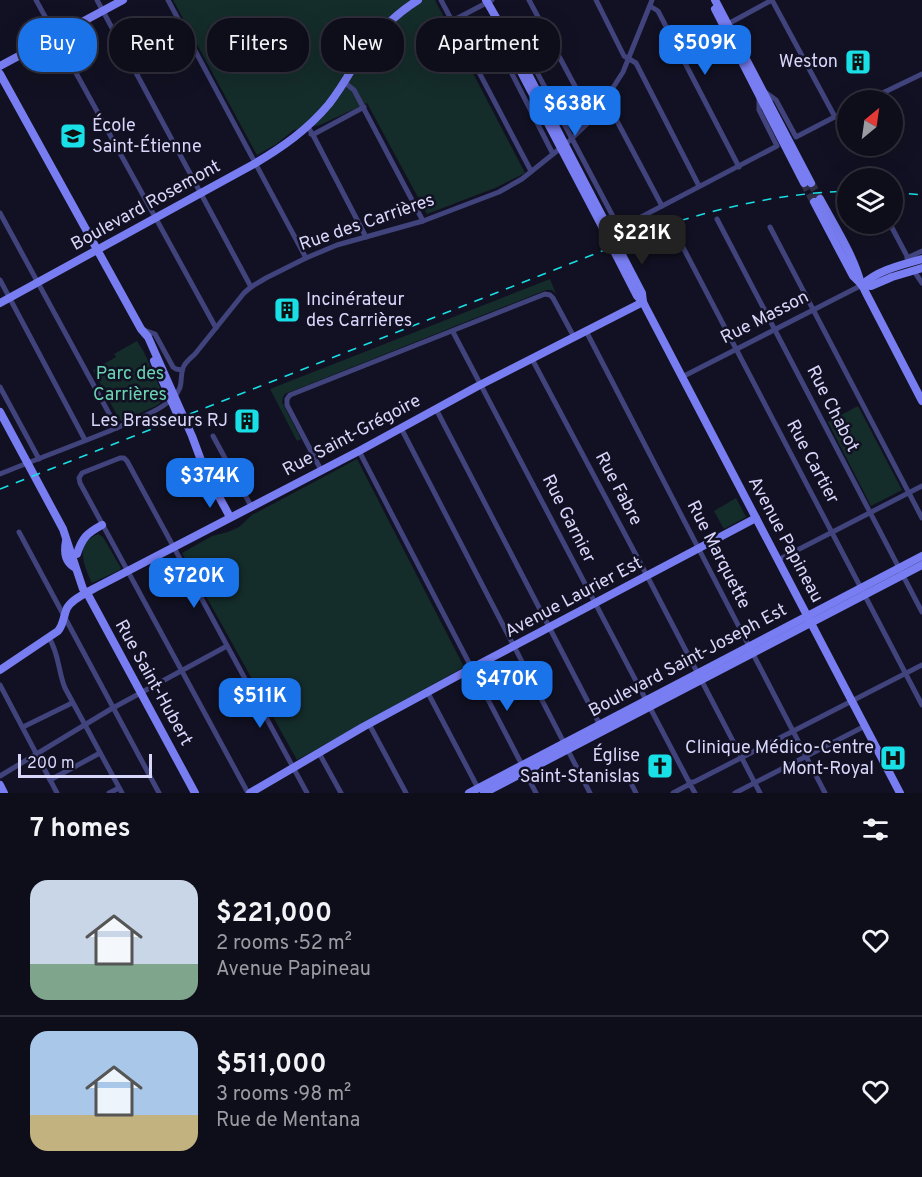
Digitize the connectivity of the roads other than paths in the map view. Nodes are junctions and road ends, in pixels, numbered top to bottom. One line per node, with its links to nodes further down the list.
1 (36, 0): 14 (street)
2 (97, 0): 13 (street)
3 (123, 0): 13 (main road)
4 (168, 0): 41 (street)
5 (418, 0): 30 (main road, Boulevard Rosemont)
6 (441, 0): 16 (street)
7 (529, 0): 36 (street)
8 (596, 0): 21 (street)
9 (713, 0): 19 (main road)
10 (772, 0): 19 (street); 35 (street)
11 (489, 1): 17 (street); 18 (main road)
12 (651, 3): 21 (street, Rue des Carrières); 42 (street)
13 (102, 10): 15 (main road); 46 (street)
14 (46, 18)
15 (88, 18)
16 (450, 18)
17 (458, 18)
18 (496, 18)
19 (726, 25): 32 (main road)
20 (18, 56): 22 (main road)
21 (629, 59): 33 (street, Rue des Carrières); 45 (street)
22 (0, 66)
23 (75, 72): 50 (street)
24 (479, 72): 43 (street)
25 (511, 72): 40 (street)
26 (523, 72): 56 (main road)
27 (537, 72): 39 (street)
28 (0, 74): 58 (main road)
29 (922, 74): 31 (street)
30 (344, 82): 34 (street); 37 (main road, Boulevard Rosemont)
31 (889, 90)
32 (761, 94): 35 (street); 42 (street); 44 (main road)
33 (604, 103): 36 (street, Rue des Carrières); 48 (street)
34 (364, 107): 38 (street); 52 (street)
35 (835, 117)
36 (592, 118): 39 (street, Rue des Carrières)
37 (306, 129): 38 (street); 41 (main road, Boulevard Rosemont)
38 (313, 135): 57 (street)
39 (570, 140): 40 (street, Rue des Carrières); 48 (street)
40 (555, 153): 43 (street, Rue des Carrières)
41 (255, 163): 46 (main road, Boulevard Rosemont); 61 (street)
42 (739, 167): 45 (street)
43 (531, 171): 52 (street, Rue des Carrières)
44 (808, 183)
45 (699, 186): 48 (street)
46 (200, 194): 50 (main road, Boulevard Rosemont); 68 (street)
47 (817, 200): 67 (main road)
48 (662, 206)
49 (0, 213): 66 (street)
50 (155, 219): 58 (main road, Boulevard Rosemont); 73 (street)
51 (717, 219): 75 (street, Rue Chabot)
52 (423, 221): 57 (street, Rue des Carrières)
53 (770, 227): 72 (street)
54 (675, 232): 79 (street, Rue Cartier)
55 (896, 234): 63 (street)
56 (609, 236)
57 (366, 237): 61 (street, Rue des Carrières)
58 (97, 250): 66 (main road, Boulevard Rosemont); 74 (main road)
59 (922, 251): 63 (street, Rue Masson)
60 (618, 252): 70 (main road, Avenue Papineau)
61 (306, 258): 68 (street, Rue des Carrières)
62 (922, 259): 63 (main road, Rue Masson)
63 (914, 265): 65 (street); 67 (main road, Rue Masson); 67 (main road, Rue Masson)
64 (0, 280): 69 (street)
65 (921, 280)
66 (38, 282): 69 (main road, Boulevard Rosemont); 89 (street)
67 (862, 285): 72 (street, Rue Masson); 85 (main road)
68 (251, 287): 73 (street, Rue des Carrières)
69 (10, 297): 71 (main road, Boulevard Rosemont); 92 (street)
70 (643, 302): 76 (main road, Rue Saint-Grégoire); 82 (main road, Avenue Papineau)
71 (0, 303)
72 (814, 310): 75 (street, Rue Masson); 98 (street)
73 (216, 328): 81 (street, Rue des Carrières)
74 (141, 329): 81 (street); 101 (main road)
75 (775, 330): 79 (street, Rue Masson); 100 (street, Rue Chabot)
76 (586, 331): 78 (main road, Rue Saint-Grégoire); 108 (street, Rue Marquette)
77 (453, 332): 78 (street); 83 (street, Rue Garnier); 95 (street)
78 (574, 337): 80 (main road, Rue Saint-Grégoire)
79 (736, 349): 82 (street, Rue Masson); 106 (street, Rue Cartier)
80 (532, 359): 83 (main road, Rue Saint-Grégoire); 115 (street, Rue Fabre)
81 (182, 370): 89 (street)
82 (682, 377): 102 (main road, Avenue Papineau)
83 (482, 384): 87 (main road, Rue Saint-Grégoire); 118 (street, Rue Garnier)
84 (0, 387): 94 (street)
85 (922, 401)
86 (0, 404): 109 (main road, Rue Saint-Hubert)
87 (436, 409): 90 (main road, Rue Saint-Grégoire); 122 (street)
88 (0, 412): 117 (main road, Rue Saint-Hubert)
89 (117, 428): 92 (street)
90 (401, 428): 93 (main road, Rue Saint-Grégoire); 125 (street)
91 (213, 436): 99 (street)
92 (85, 440): 94 (street)
93 (359, 451): 95 (main road, Rue Saint-Grégoire); 128 (street)
94 (38, 459): 96 (street)
95 (321, 470): 99 (main road, Rue Saint-Grégoire)
96 (0, 474)
97 (922, 486): 98 (street)
98 (909, 492): 100 (street); 103 (street)
99 (251, 506): 101 (main road, Rue Saint-Grégoire)
100 (870, 513): 106 (street); 114 (street, Rue Chabot)
101 (230, 517): 107 (main road, Rue Saint-Grégoire)
102 (756, 518): 108 (main road, Avenue Laurier Est); 111 (main road, Avenue Papineau)
103 (922, 518)
104 (102, 525): 107 (street); 109 (main road); 113 (street)
105 (19, 532): 120 (street)
106 (832, 532): 111 (street); 116 (street, Rue Cartier)
107 (173, 547): 113 (main road, Rue Saint-Grégoire); 124 (street)
108 (698, 549): 115 (main road, Avenue Laurier Est); 126 (street, Rue Marquette)
109 (76, 554): 117 (main road, Rue Saint-Hubert)
110 (922, 556): 114 (main road, Boulevard Saint-Joseph Est)
111 (778, 560): 121 (main road, Avenue Papineau)
112 (922, 565): 114 (main road, Boulevard Saint-Joseph Est)
113 (128, 571): 117 (main road, Rue Saint-Grégoire); 130 (street)
114 (901, 572): 116 (main road, Boulevard Saint-Joseph Est); 119 (street, Rue Chabot)
115 (647, 576): 118 (main road, Avenue Laurier Est); 132 (street, Rue Fabre)
116 (863, 591): 121 (main road, Boulevard Saint-Joseph Est); 131 (street, Rue Cartier)
117 (87, 593): 120 (main road, Rue Saint-Grégoire); 134 (main road, Rue Saint-Hubert)
118 (595, 603): 122 (main road, Avenue Laurier Est); 138 (street, Rue Garnier)
119 (922, 612)
120 (64, 618): 123 (main road, Rue Saint-Grégoire); 140 (street)
121 (809, 619): 126 (main road, Boulevard Saint-Joseph Est); 136 (main road, Avenue Papineau)
122 (549, 627): 125 (main road, Avenue Laurier Est); 145 (street)
123 (49, 638): 129 (main road, Rue Saint-Grégoire); 137 (street)
124 (227, 646): 130 (street); 153 (street)
125 (514, 646): 128 (main road, Avenue Laurier Est); 147 (street)
126 (751, 650): 132 (main road, Boulevard Saint-Joseph Est); 146 (street, Rue Marquette)
127 (922, 664): 131 (street)
128 (472, 668): 135 (main road, Avenue Laurier Est); 154 (street)
129 (0, 670)
130 (182, 671): 134 (street); 168 (street)
131 (905, 673): 136 (street); 139 (street, Rue Cartier)
132 (699, 677): 138 (main road, Boulevard Saint-Joseph Est); 152 (street, Rue Fabre)
133 (0, 685): 144 (street)
134 (141, 693): 140 (street); 162 (main road, Rue Saint-Hubert)
135 (428, 693): 141 (main road, Avenue Laurier Est); 163 (street)
136 (852, 701): 143 (main road, Avenue Papineau); 146 (street)
137 (72, 703): 142 (street); 144 (street)
138 (648, 703): 145 (main road, Boulevard Saint-Joseph Est); 159 (street, Rue Garnier)
139 (922, 705)
140 (113, 708): 142 (street); 167 (street)
141 (369, 724): 150 (main road, Avenue Laurier Est); 171 (street)
142 (84, 725): 148 (street); 149 (street)
143 (865, 726): 151 (street); 181 (main road, Avenue Papineau)
144 (23, 728): 148 (street)
145 (602, 728): 147 (main road, Boulevard Saint-Joseph Est)
146 (793, 730): 151 (street, Rue Marquette); 152 (street)
147 (566, 746): 154 (main road, Boulevard Saint-Joseph Est); 174 (street)
148 (37, 753): 155 (street); 157 (street)
149 (100, 753): 157 (street); 161 (street)
150 (319, 753): 153 (main road, Avenue Laurier Est); 170 (street)
151 (806, 756): 158 (street); 180 (street, Rue Marquette)
152 (741, 758): 158 (street, Rue Fabre); 159 (street)
153 (294, 767): 168 (main road, Avenue Laurier Est); 169 (street)
154 (523, 769): 163 (main road, Boulevard Saint-Joseph Est); 173 (street)
155 (0, 776)
156 (629, 779): 175 (street)
157 (50, 780): 165 (street)
158 (755, 783): 178 (street); 179 (street, Rue Fabre)
159 (690, 784): 176 (street); 177 (street, Rue Garnier)
160 (0, 785): 164 (main road)
161 (120, 790): 166 (street)
162 (195, 791)
163 (481, 791): 172 (main road, Boulevard Saint-Joseph Est)
164 (4, 793)
165 (57, 793)
166 (109, 793)
167 (159, 793)
168 (249, 793)
169 (307, 793)
170 (341, 793)
171 (406, 793)
172 (469, 793)
173 (536, 793)
174 (590, 793)
175 (636, 793)
176 (673, 793)
177 (694, 793)
178 (735, 793)
179 (760, 793)
180 (825, 793)
181 (900, 793)

